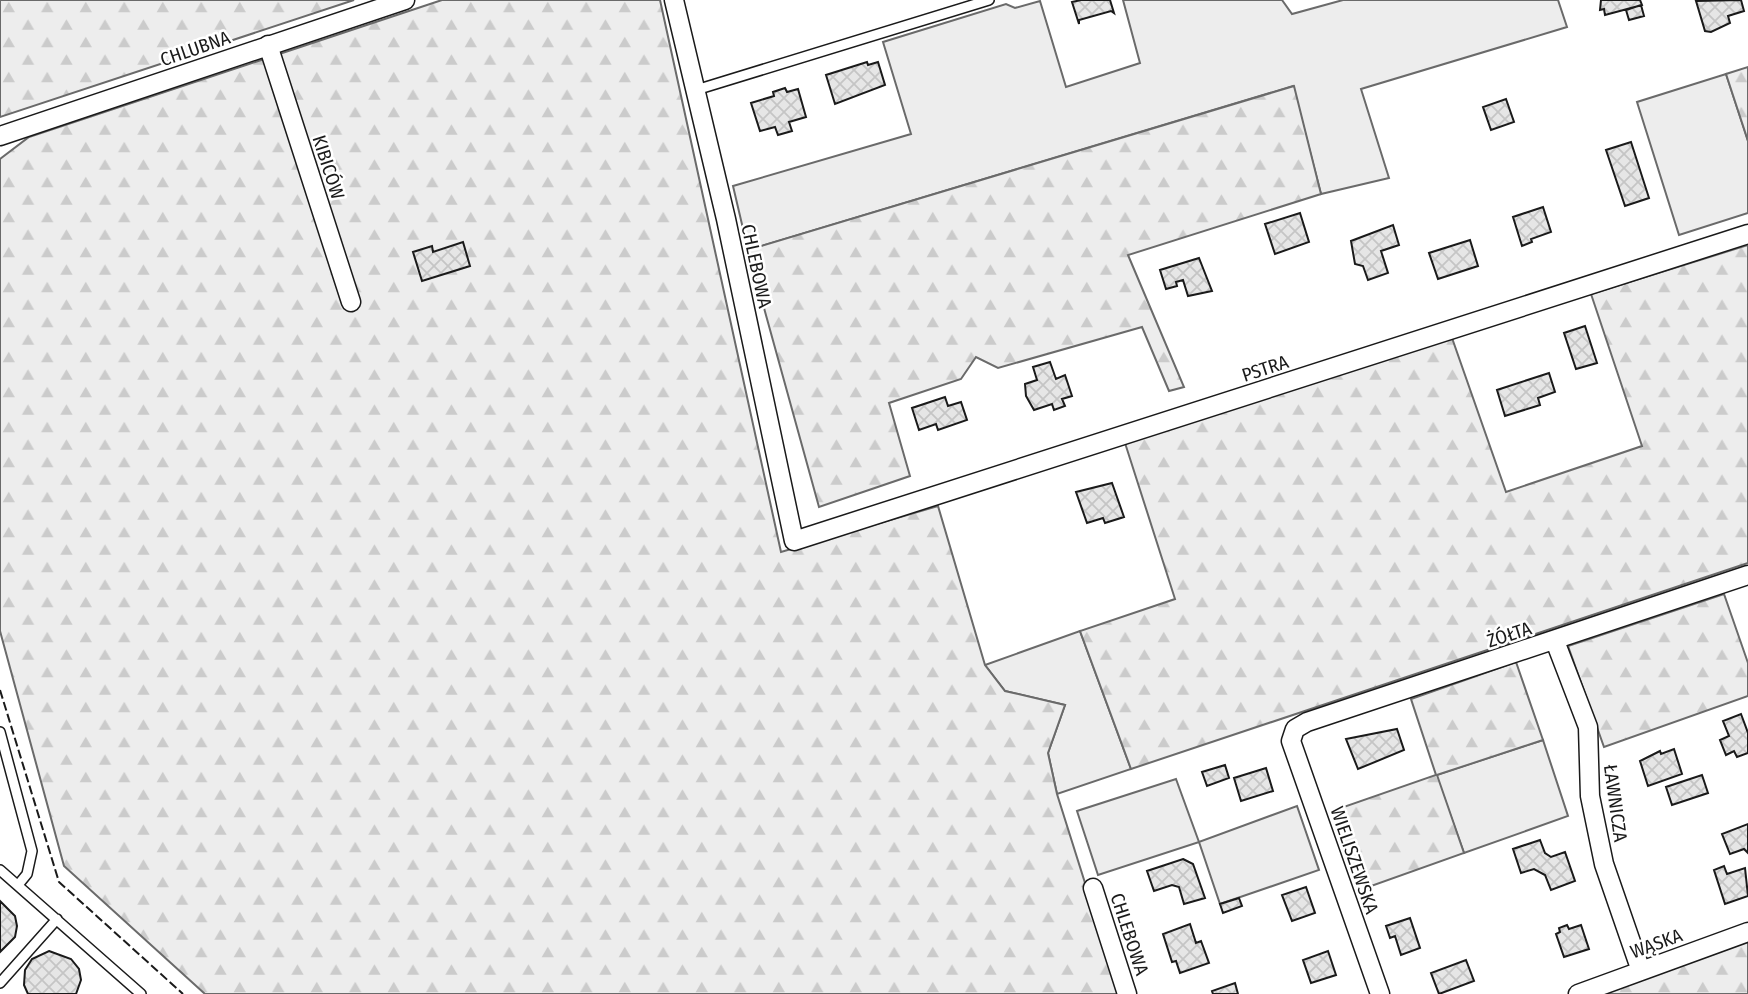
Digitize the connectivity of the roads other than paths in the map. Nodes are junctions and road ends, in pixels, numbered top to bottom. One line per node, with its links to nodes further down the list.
1 (405, 0): 4 (street, CHLUBNA)
2 (674, 0): 5 (street, CHLEBOWA)
3 (989, 0): 5 (lane)
4 (268, 45): 6 (street, CHLUBNA); 8 (street, KIBICÓW)
5 (696, 90): 9 (street, CHLEBOWA)
6 (0, 136)
7 (1748, 234): 9 (street, PSTRA)
8 (351, 302)
9 (794, 541)
10 (1748, 575): 11 (street, ŻÓŁTA)
11 (1555, 640): 13 (street, ŻÓŁTA); 19 (street, ŁAWNICZA)
12 (0, 732): 15 (lane)
13 (1291, 741): 23 (street, WIELISZEWSKA)
14 (0, 870): 15 (lane)
15 (18, 885): 17 (lane)
16 (1093, 888): 22 (street, CHLEBOWA)
17 (57, 919): 20 (lane); 21 (lane)
18 (1748, 932): 19 (street, WĄSKA)
19 (1641, 971): 24 (street, WĄSKA)
20 (0, 983)
21 (141, 994)
22 (1127, 994)
23 (1380, 994)
24 (1578, 994)

